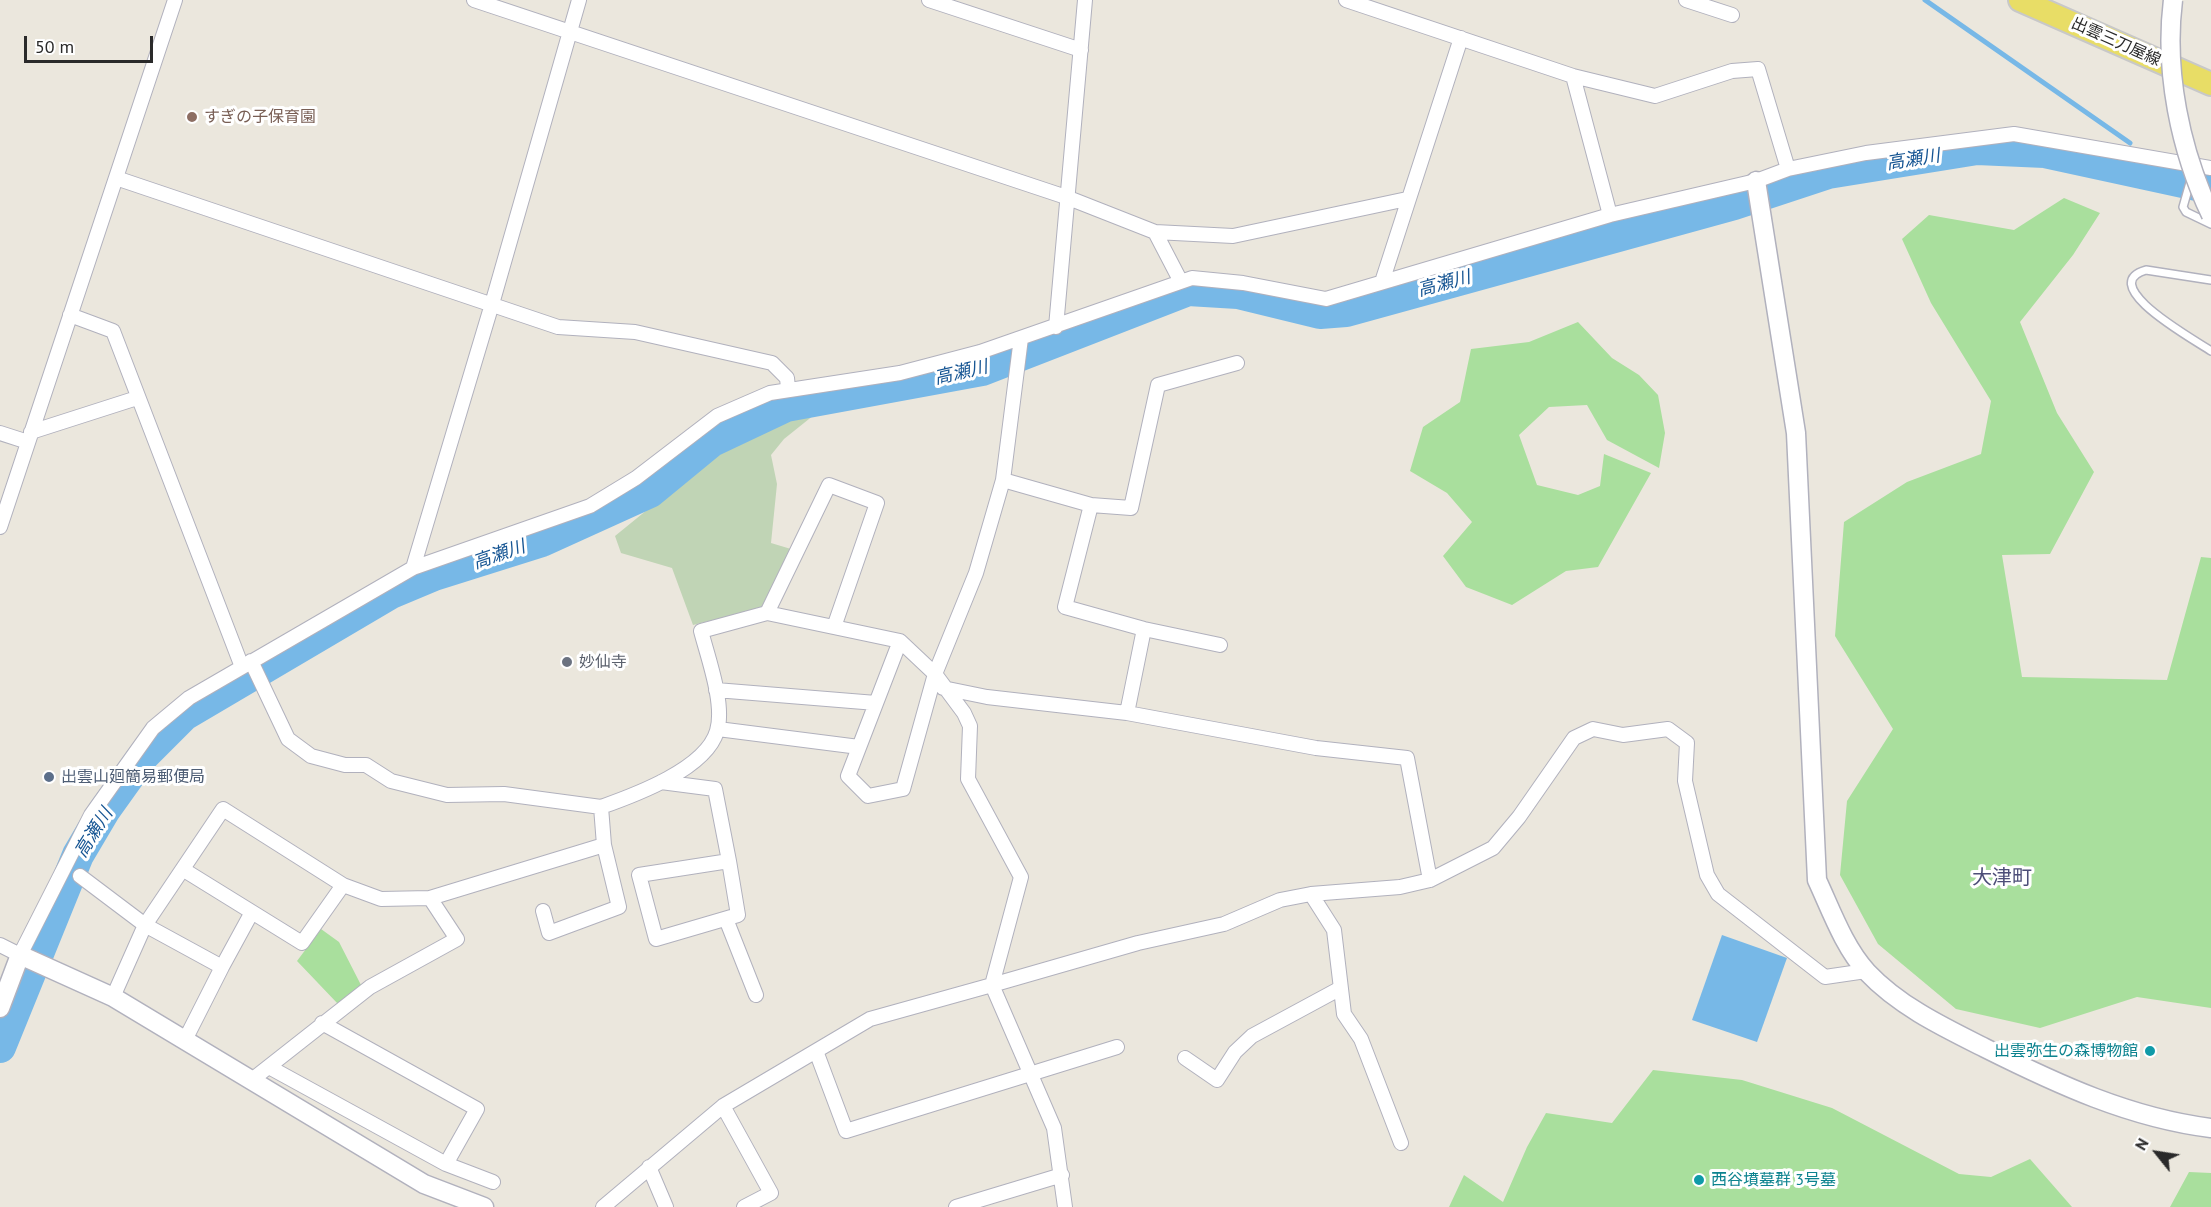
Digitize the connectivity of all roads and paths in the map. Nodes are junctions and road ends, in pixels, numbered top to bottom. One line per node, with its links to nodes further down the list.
1 (175, 0): 19 (street)
2 (474, 0): 11 (street)
3 (579, 0): 11 (street)
4 (929, 0): 13 (street)
5 (1085, 0): 13 (street)
6 (1346, 0): 12 (street)
7 (1686, 0): 10 (street)
8 (2020, 0): 15 (main road, 出雲三刀屋線)
9 (2173, 0): 24 (street, bridge)
10 (1732, 15)
11 (570, 32): 21 (street); 30 (street)
12 (1461, 38): 14 (street); 22 (street)
13 (1081, 50): 21 (street)
14 (1573, 76): 17 (street); 23 (street)
15 (2211, 84)
16 (2211, 168): 18 (street)
17 (1788, 169): 18 (street); 20 (street)
18 (2194, 172): 25 (lane)
19 (116, 178): 30 (street); 31 (street)
20 (1758, 192): 23 (street); 74 (street)
21 (1066, 197): 26 (street); 32 (street)
22 (1407, 200): 26 (street); 29 (street)
23 (1610, 215): 29 (street)
24 (2211, 215)
25 (2211, 224)
26 (1155, 232): 27 (street)
27 (1180, 280): 29 (street); 32 (street)
28 (2211, 280): 34 (lane)
29 (1382, 282)
30 (492, 304): 36 (street); 43 (street)
31 (70, 315): 37 (street); 39 (street)
32 (1056, 327): 33 (street)
33 (1021, 338): 36 (street); 40 (street)
34 (2211, 351)
35 (1238, 363): 41 (street)
36 (788, 388): 43 (street)
37 (137, 398): 39 (street); 49 (street)
38 (0, 433): 39 (street)
39 (30, 437): 42 (street)
40 (1003, 480): 41 (street); 50 (street)
41 (1091, 505): 46 (street)
42 (0, 527)
43 (413, 568): 49 (street)
44 (767, 613): 45 (street); 45 (street); 52 (street)
45 (834, 627): 47 (street)
46 (1144, 629): 48 (street); 54 (street)
47 (900, 641): 50 (street); 53 (street)
48 (1220, 645)
49 (247, 664): 58 (street); 72 (street)
50 (935, 674): 51 (street); 56 (street)
51 (943, 688): 54 (street); 75 (street)
52 (716, 690): 53 (street); 55 (street)
53 (876, 703): 56 (street)
54 (1127, 713): 63 (street)
55 (718, 729): 56 (street); 57 (street)
56 (859, 747)
57 (661, 782): 58 (street); 60 (street)
58 (601, 807): 59 (street)
59 (604, 845): 66 (street); 67 (street)
60 (729, 861): 69 (street); 69 (street)
61 (184, 870): 64 (street); 68 (street); 70 (street)
62 (80, 876): 70 (street)
63 (1430, 879): 65 (street); 74 (street)
64 (343, 885): 66 (street); 68 (street)
65 (1311, 894): 75 (street); 76 (street)
66 (429, 898): 80 (street)
67 (543, 911)
68 (252, 912): 73 (street)
69 (726, 919): 77 (street)
70 (145, 925): 73 (street); 78 (street)
71 (0, 945): 72 (street)
72 (20, 955): 78 (street); 79 (street)
73 (222, 967): 81 (street)
74 (1866, 971): 89 (street)
75 (992, 985): 83 (street); 86 (street)
76 (1339, 989): 84 (street); 90 (street)
77 (756, 994)
78 (113, 997): 81 (street)
79 (0, 1008)
80 (322, 1023): 85 (street); 91 (street)
81 (185, 1040): 87 (street)
82 (1117, 1047): 86 (street)
83 (816, 1051): 86 (street); 88 (street)
84 (1185, 1058)
85 (269, 1067): 87 (street); 91 (street)
86 (1030, 1072): 93 (street)
87 (253, 1079): 95 (street)
88 (723, 1106): 92 (street); 98 (street)
89 (2211, 1128)
90 (1401, 1143)
91 (446, 1164): 94 (street)
92 (649, 1167): 96 (street); 97 (street)
93 (1062, 1175): 99 (street); 100 (street)
94 (493, 1182)
95 (484, 1207)
96 (603, 1207)
97 (666, 1207)
98 (744, 1207)
99 (956, 1207)
100 (1065, 1207)

